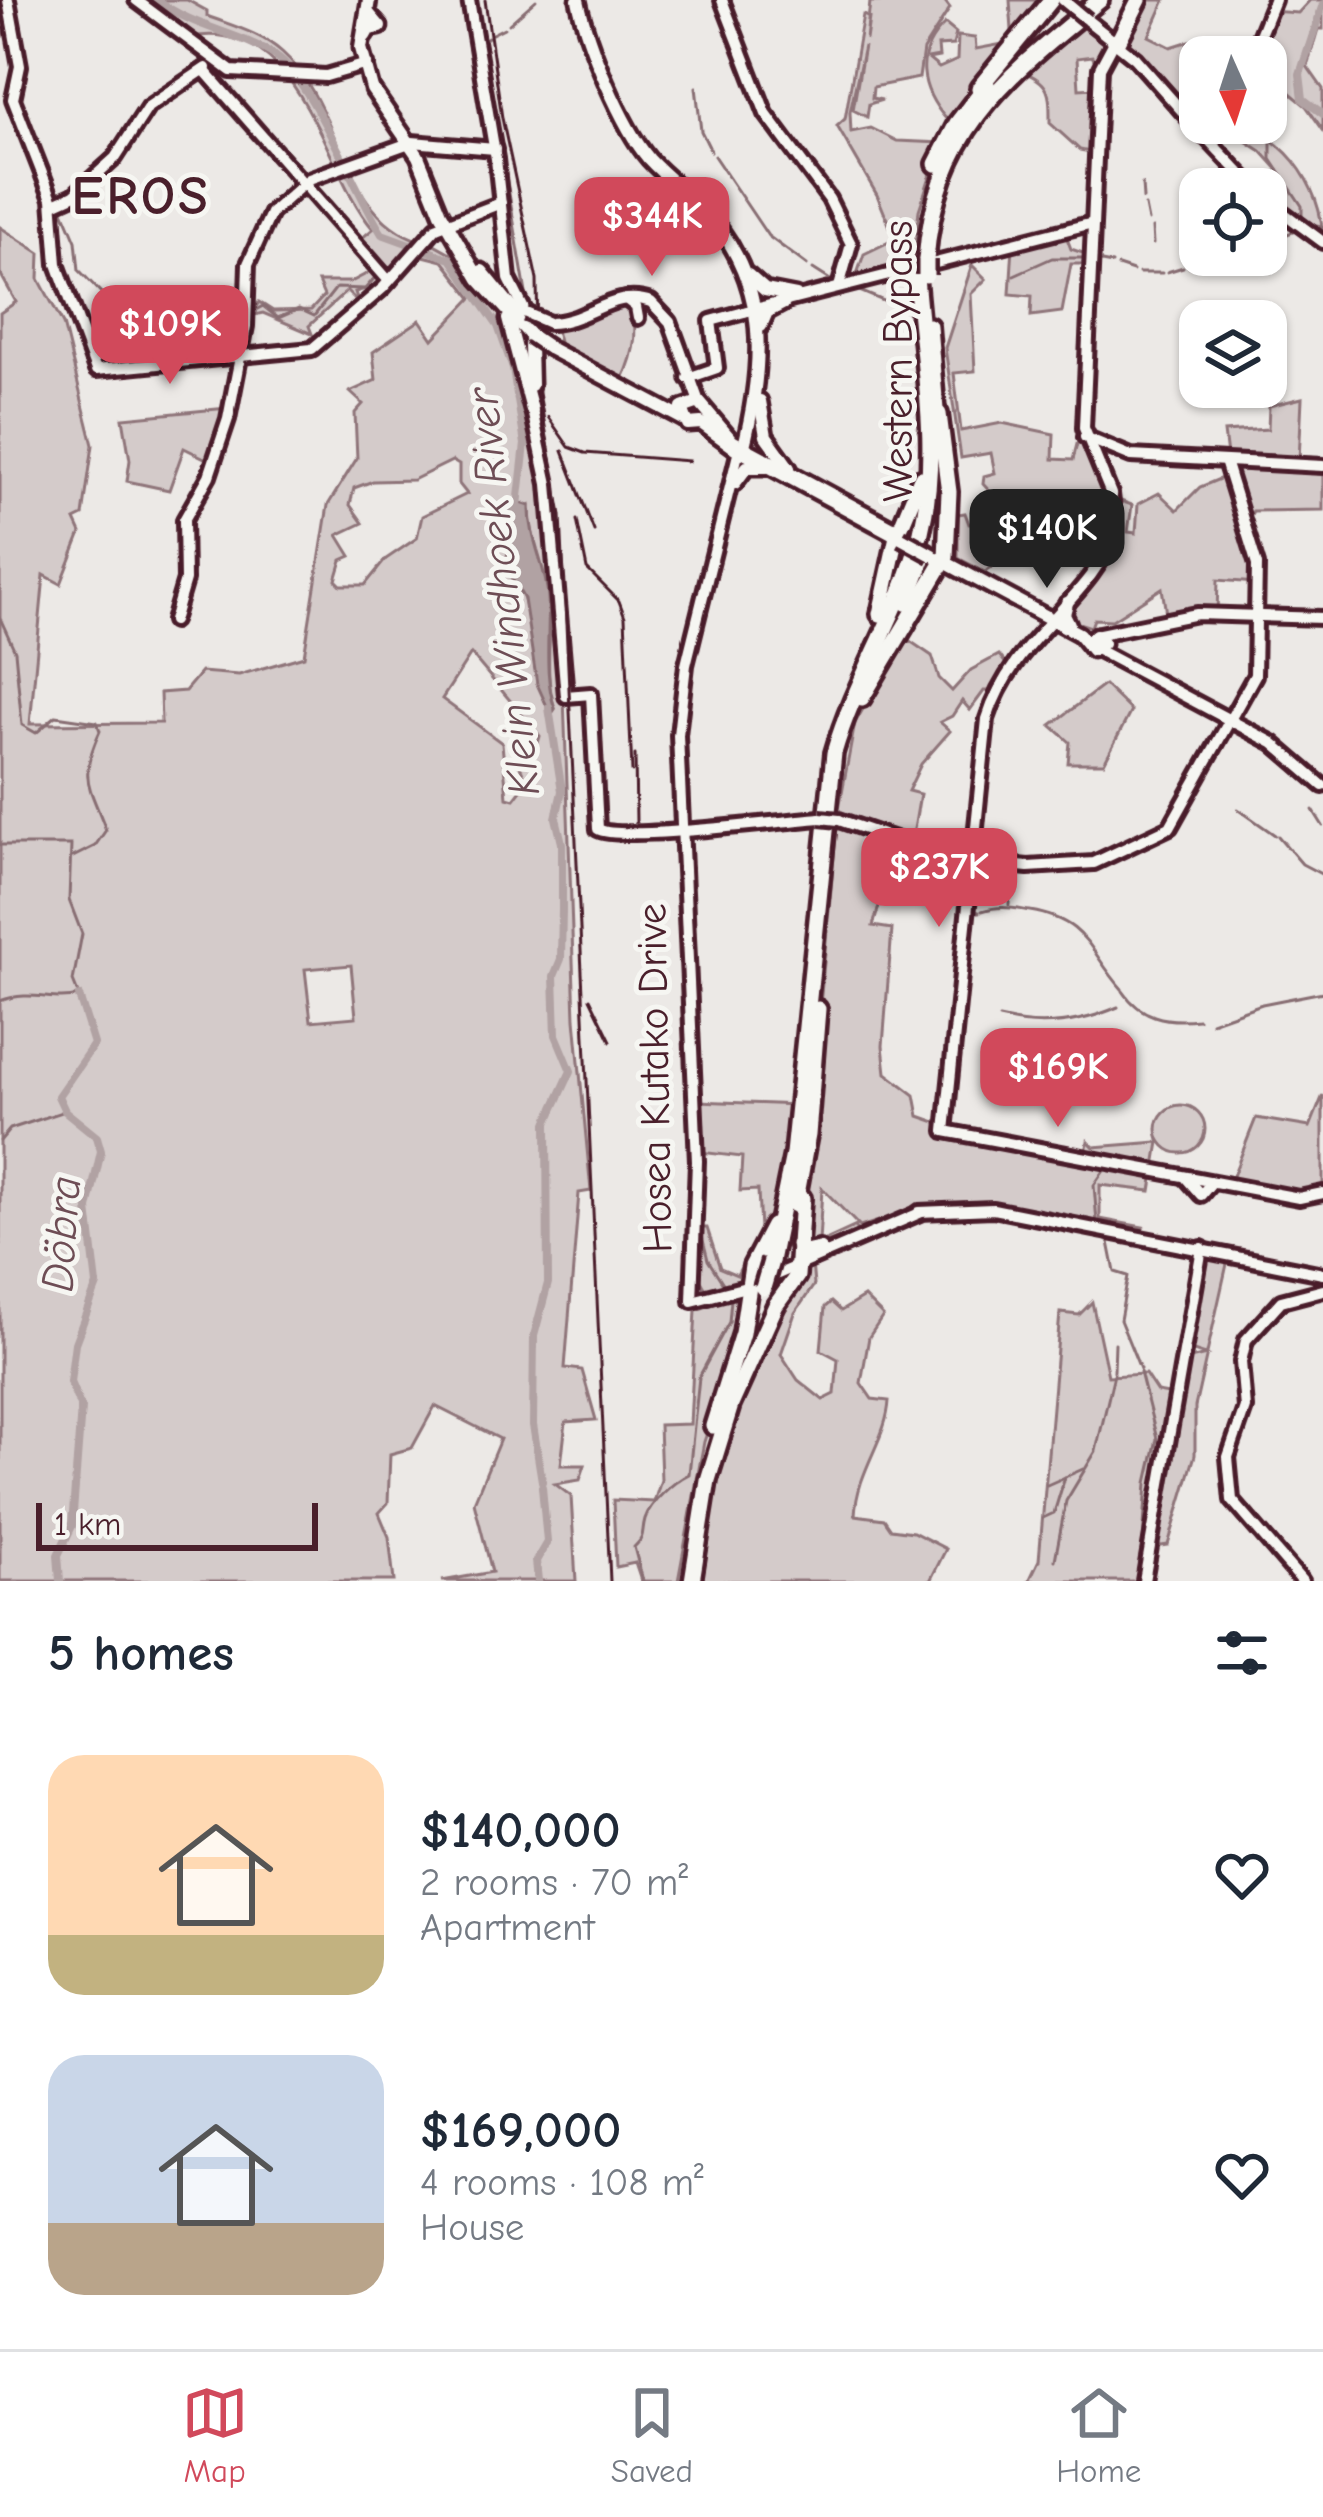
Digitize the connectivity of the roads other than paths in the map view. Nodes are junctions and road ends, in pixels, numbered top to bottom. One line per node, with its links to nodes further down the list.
1 (8, 0): 25 (street)
2 (136, 0): 17 (street)
3 (469, 0): 22 (street)
4 (576, 0): 34 (main road, Hosea Kutako Drive); 42 (main road, Hosea Kutako Drive)
5 (722, 0): 37 (street)
6 (1051, 0): 18 (highway)
7 (1066, 0): 13 (street, bridge)
8 (1103, 0): 13 (highway)
9 (1128, 0): 15 (highway)
10 (1139, 0): 15 (highway)
11 (1274, 0): 14 (street)
12 (367, 5): 16 (main road); 16 (main road)
13 (1086, 13): 15 (street); 18 (highway, Western Bypass); 35 (highway, Western Bypass)
14 (1259, 36)
15 (1116, 40): 19 (street); 28 (street)
16 (361, 65): 17 (street); 20 (main road)
17 (207, 67): 24 (street); 25 (street)
18 (971, 101): 35 (highway, Western Bypass)
19 (1179, 111)
20 (410, 142): 22 (street); 24 (street); 29 (main road)
21 (1215, 144): 23 (street)
22 (495, 149): 26 (street)
23 (1236, 168)
24 (305, 181): 36 (street); 45 (street)
25 (53, 204): 45 (street)
26 (501, 208): 29 (street); 43 (street)
27 (1287, 215): 32 (street)
28 (1093, 216): 30 (street); 31 (street)
29 (448, 223): 33 (main road); 36 (street); 40 (main road)
30 (1072, 228): 31 (street); 37 (street)
31 (1093, 238): 53 (street)
32 (1323, 242)
33 (469, 256): 40 (main road); 43 (main road)
34 (738, 258): 38 (main road); 42 (main road, Hosea Kutako Drive)
35 (921, 268): 48 (highway, Western Bypass)
36 (387, 281): 45 (street)
37 (839, 285): 38 (street)
38 (796, 298): 42 (street); 44 (main road)
39 (627, 299): 41 (street); 41 (street); 43 (street, bridge)
40 (502, 308): 43 (main road); 50 (main road)
41 (657, 308): 46 (street)
42 (751, 309): 44 (main road, Hosea Kutako Drive); 46 (street); 51 (main road, Hosea Kutako Drive)
43 (526, 328): 49 (main road, bridge); 50 (main road)
44 (761, 339): 47 (main road, Hosea Kutako Drive)
45 (241, 358): 64 (street)
46 (688, 376): 49 (street)
47 (759, 387): 54 (main road, Hosea Kutako Drive); 58 (main road)
48 (930, 387): 60 (highway); 61 (highway); 66 (highway, Western Bypass); 70 (highway, Western Bypass)
49 (691, 408): 52 (main road); 52 (main road)
50 (532, 410): 74 (street)
51 (747, 419): 52 (main road); 54 (main road, Hosea Kutako Drive)
52 (719, 432): 54 (main road); 59 (main road)
53 (1084, 437): 55 (street); 65 (street)
54 (741, 449): 57 (main road); 58 (main road); 59 (street, Hosea Kutako Drive)
55 (1225, 461): 56 (street); 62 (street)
56 (1323, 466)
57 (779, 472): 59 (main road); 60 (main road)
58 (804, 479): 60 (main road)
59 (734, 480): 67 (street, Hosea Kutako Drive)
60 (900, 535): 61 (main road, bridge); 70 (highway)
61 (939, 556): 65 (main road); 66 (highway)
62 (1257, 616): 63 (street); 65 (street); 69 (street)
63 (1323, 618)
64 (173, 621)
65 (1073, 626): 69 (street); 76 (street)
66 (862, 698): 80 (highway, Western Bypass)
67 (680, 706): 68 (street); 72 (street, Hosea Kutako Drive)
68 (690, 717)
69 (1232, 718): 71 (street); 76 (street)
70 (834, 753): 77 (highway, Western Bypass)
71 (1323, 784)
72 (680, 804): 73 (street); 74 (street, Hosea Kutako Drive)
73 (701, 826): 74 (street); 75 (street); 76 (street, bridge)
74 (680, 829): 75 (street, Hosea Kutako Drive)
75 (682, 849): 82 (street, Hosea Kutako Drive)
76 (969, 862): 78 (street)
77 (790, 1172): 80 (highway, Western Bypass); 82 (highway)
78 (1323, 1193)
79 (1200, 1245): 80 (street); 81 (street); 87 (street)
80 (797, 1259): 82 (highway, Western Bypass, bridge); 82 (street); 84 (highway)
81 (1323, 1274)
82 (754, 1287): 84 (highway, Western Bypass)
83 (1323, 1290): 88 (street)
84 (727, 1401): 85 (highway); 86 (highway)
85 (682, 1581)
86 (692, 1581)
87 (1144, 1581)
88 (1302, 1581)

